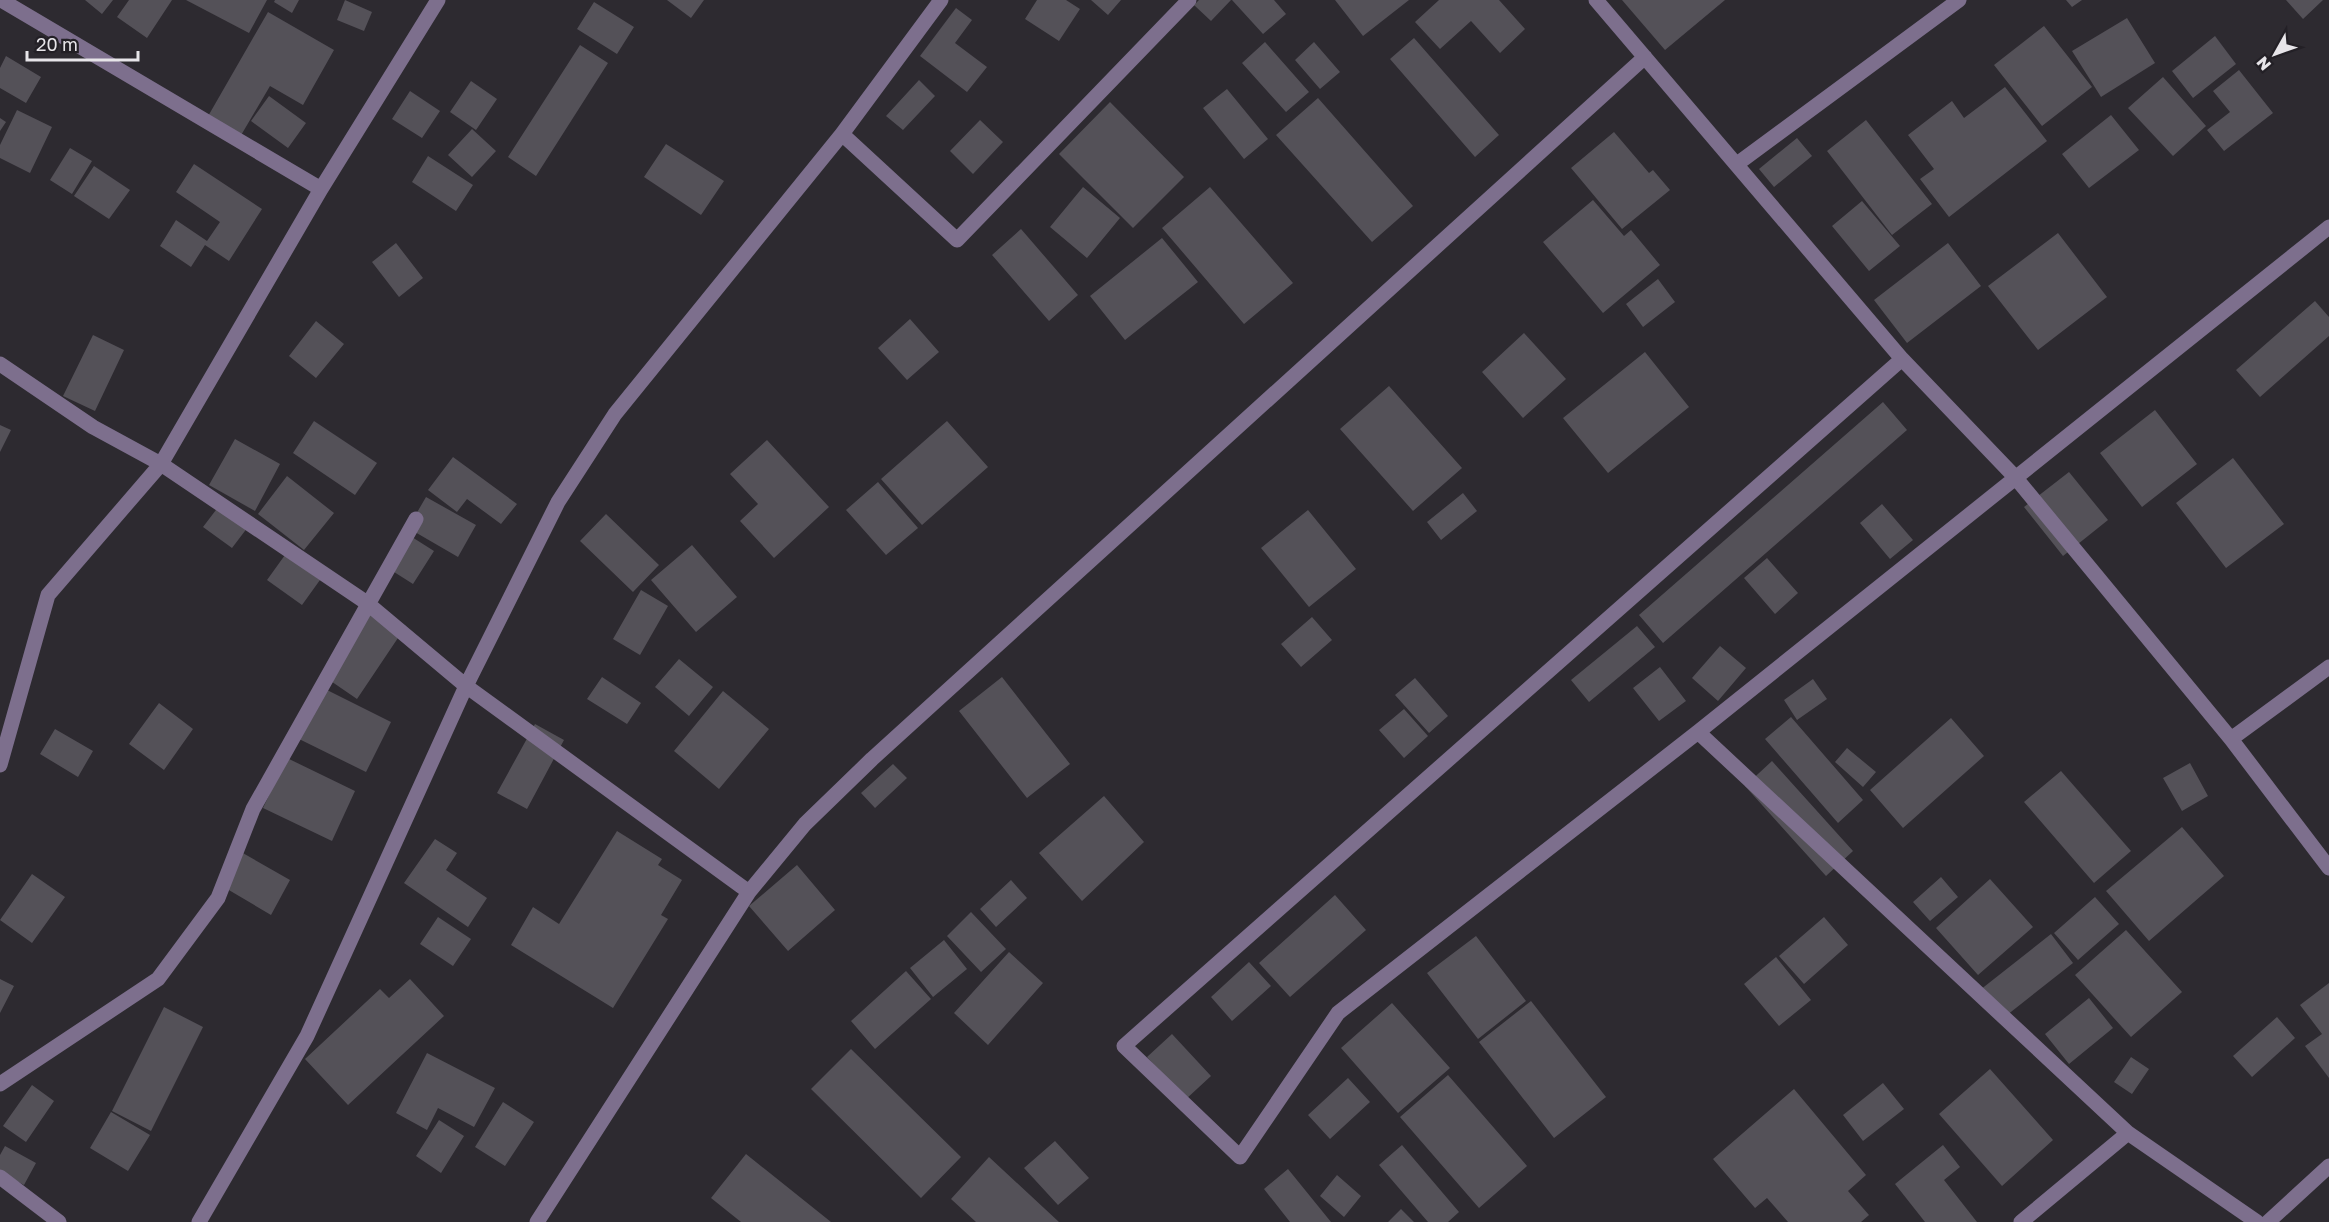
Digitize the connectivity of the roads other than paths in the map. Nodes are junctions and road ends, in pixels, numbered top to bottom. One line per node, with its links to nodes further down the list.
1 (2, 0): 10 (street)
2 (438, 0): 10 (street)
3 (941, 0): 8 (street)
4 (1189, 0): 8 (street)
5 (1596, 0): 7 (street)
6 (1959, 0): 9 (street)
7 (1645, 57): 9 (street); 24 (street)
8 (842, 134): 19 (street)
9 (1737, 164): 12 (street)
10 (321, 189): 14 (street)
11 (2329, 227): 15 (street)
12 (1902, 359): 15 (street); 20 (street)
13 (0, 364): 14 (street)
14 (161, 464): 17 (street); 22 (street)
15 (2015, 477): 20 (street); 21 (street)
16 (416, 519): 17 (street)
17 (367, 603): 19 (street); 25 (street)
18 (2329, 667): 21 (street)
19 (466, 686): 24 (street); 30 (street)
20 (1698, 732): 26 (street)
21 (2230, 740): 23 (street)
22 (0, 765)
23 (2329, 868)
24 (749, 892): 31 (street)
25 (0, 1084)
26 (2128, 1134): 32 (street); 33 (street)
27 (2329, 1166): 34 (street)
28 (0, 1177): 29 (street)
29 (59, 1222)
30 (199, 1222)
31 (537, 1222)
32 (2021, 1222)
33 (2257, 1222)
34 (2268, 1222)

